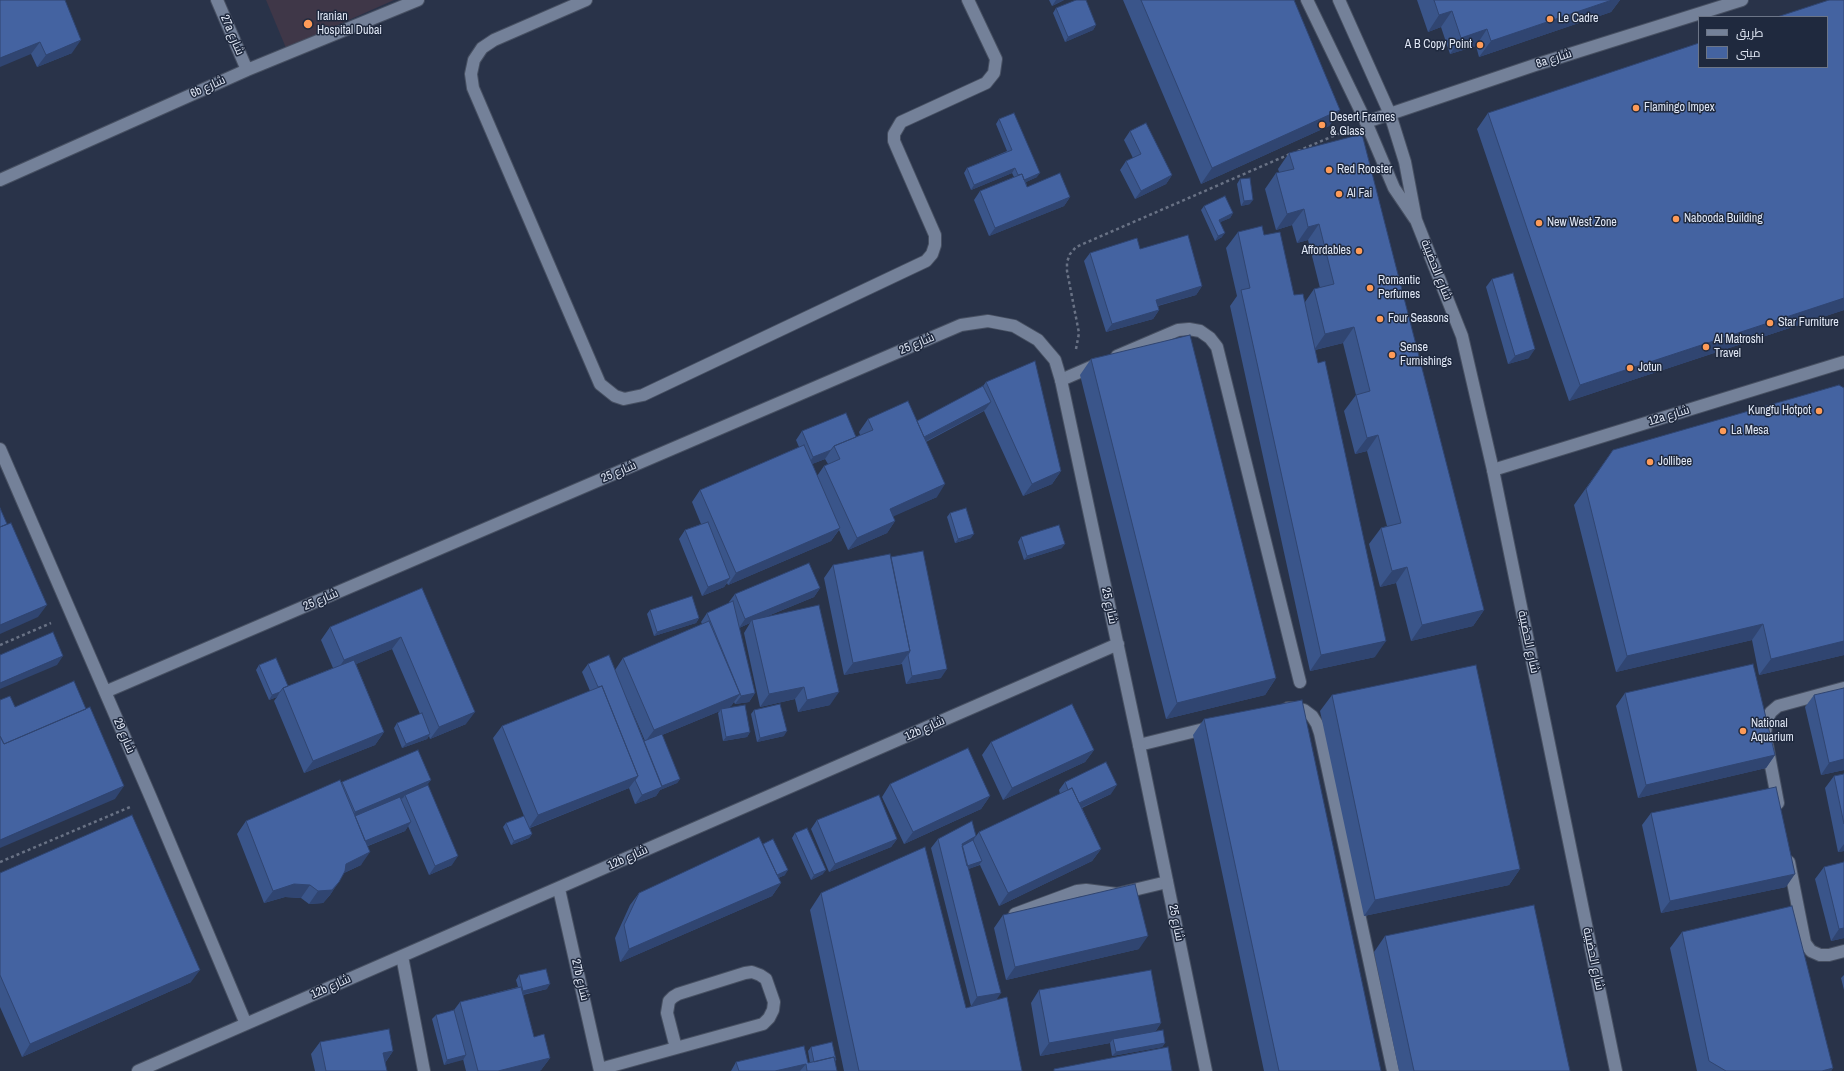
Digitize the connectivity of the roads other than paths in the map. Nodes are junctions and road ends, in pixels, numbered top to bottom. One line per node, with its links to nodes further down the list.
1 (217, 0): 8 (street, 27a شارع)
2 (418, 0): 8 (street, 6b شارع)
3 (586, 0): 4 (street)
4 (968, 0)
5 (1307, 0): 10 (street, شارع الحضيبة)
6 (1340, 0): 9 (street, شارع الحضيبة)
7 (1742, 0): 9 (street, 8a شارع)
8 (247, 70): 11 (street, 6b شارع)
9 (1390, 114): 10 (street, 8a شارع); 12 (street, شارع الحضيبة)
10 (1366, 122): 12 (street, شارع الحضيبة)
11 (0, 180)
12 (1416, 220): 16 (street, شارع الحضيبة)
13 (1844, 362): 16 (street, 12a شارع)
14 (1061, 380): 17 (street, شارع 25); 18 (street); 20 (street, شارع 25)
15 (0, 449): 20 (street, شارع 29)
16 (1494, 470): 38 (street, شارع الحضيبة)
17 (1118, 644): 23 (street, شارع 25); 27 (street, 12b شارع)
18 (1300, 682)
19 (1844, 688): 24 (street)
20 (105, 692): 31 (street, شارع 29)
21 (1278, 711): 37 (street)
22 (1224, 724): 23 (street)
23 (1140, 745): 26 (street, شارع 25)
24 (1779, 811)
25 (1786, 849): 29 (street)
26 (1167, 882): 28 (street); 36 (street, شارع 25)
27 (559, 889): 30 (street, 12b شارع); 33 (street, 27b شارع)
28 (1009, 917)
29 (1844, 951)
30 (402, 956): 31 (street, 12b شارع); 35 (street)
31 (246, 1024): 34 (street, 12b شارع)
32 (676, 1048): 32 (street); 33 (street)
33 (600, 1070)
34 (138, 1071)
35 (424, 1071)
36 (1206, 1071)
37 (1393, 1071)
38 (1616, 1071)

